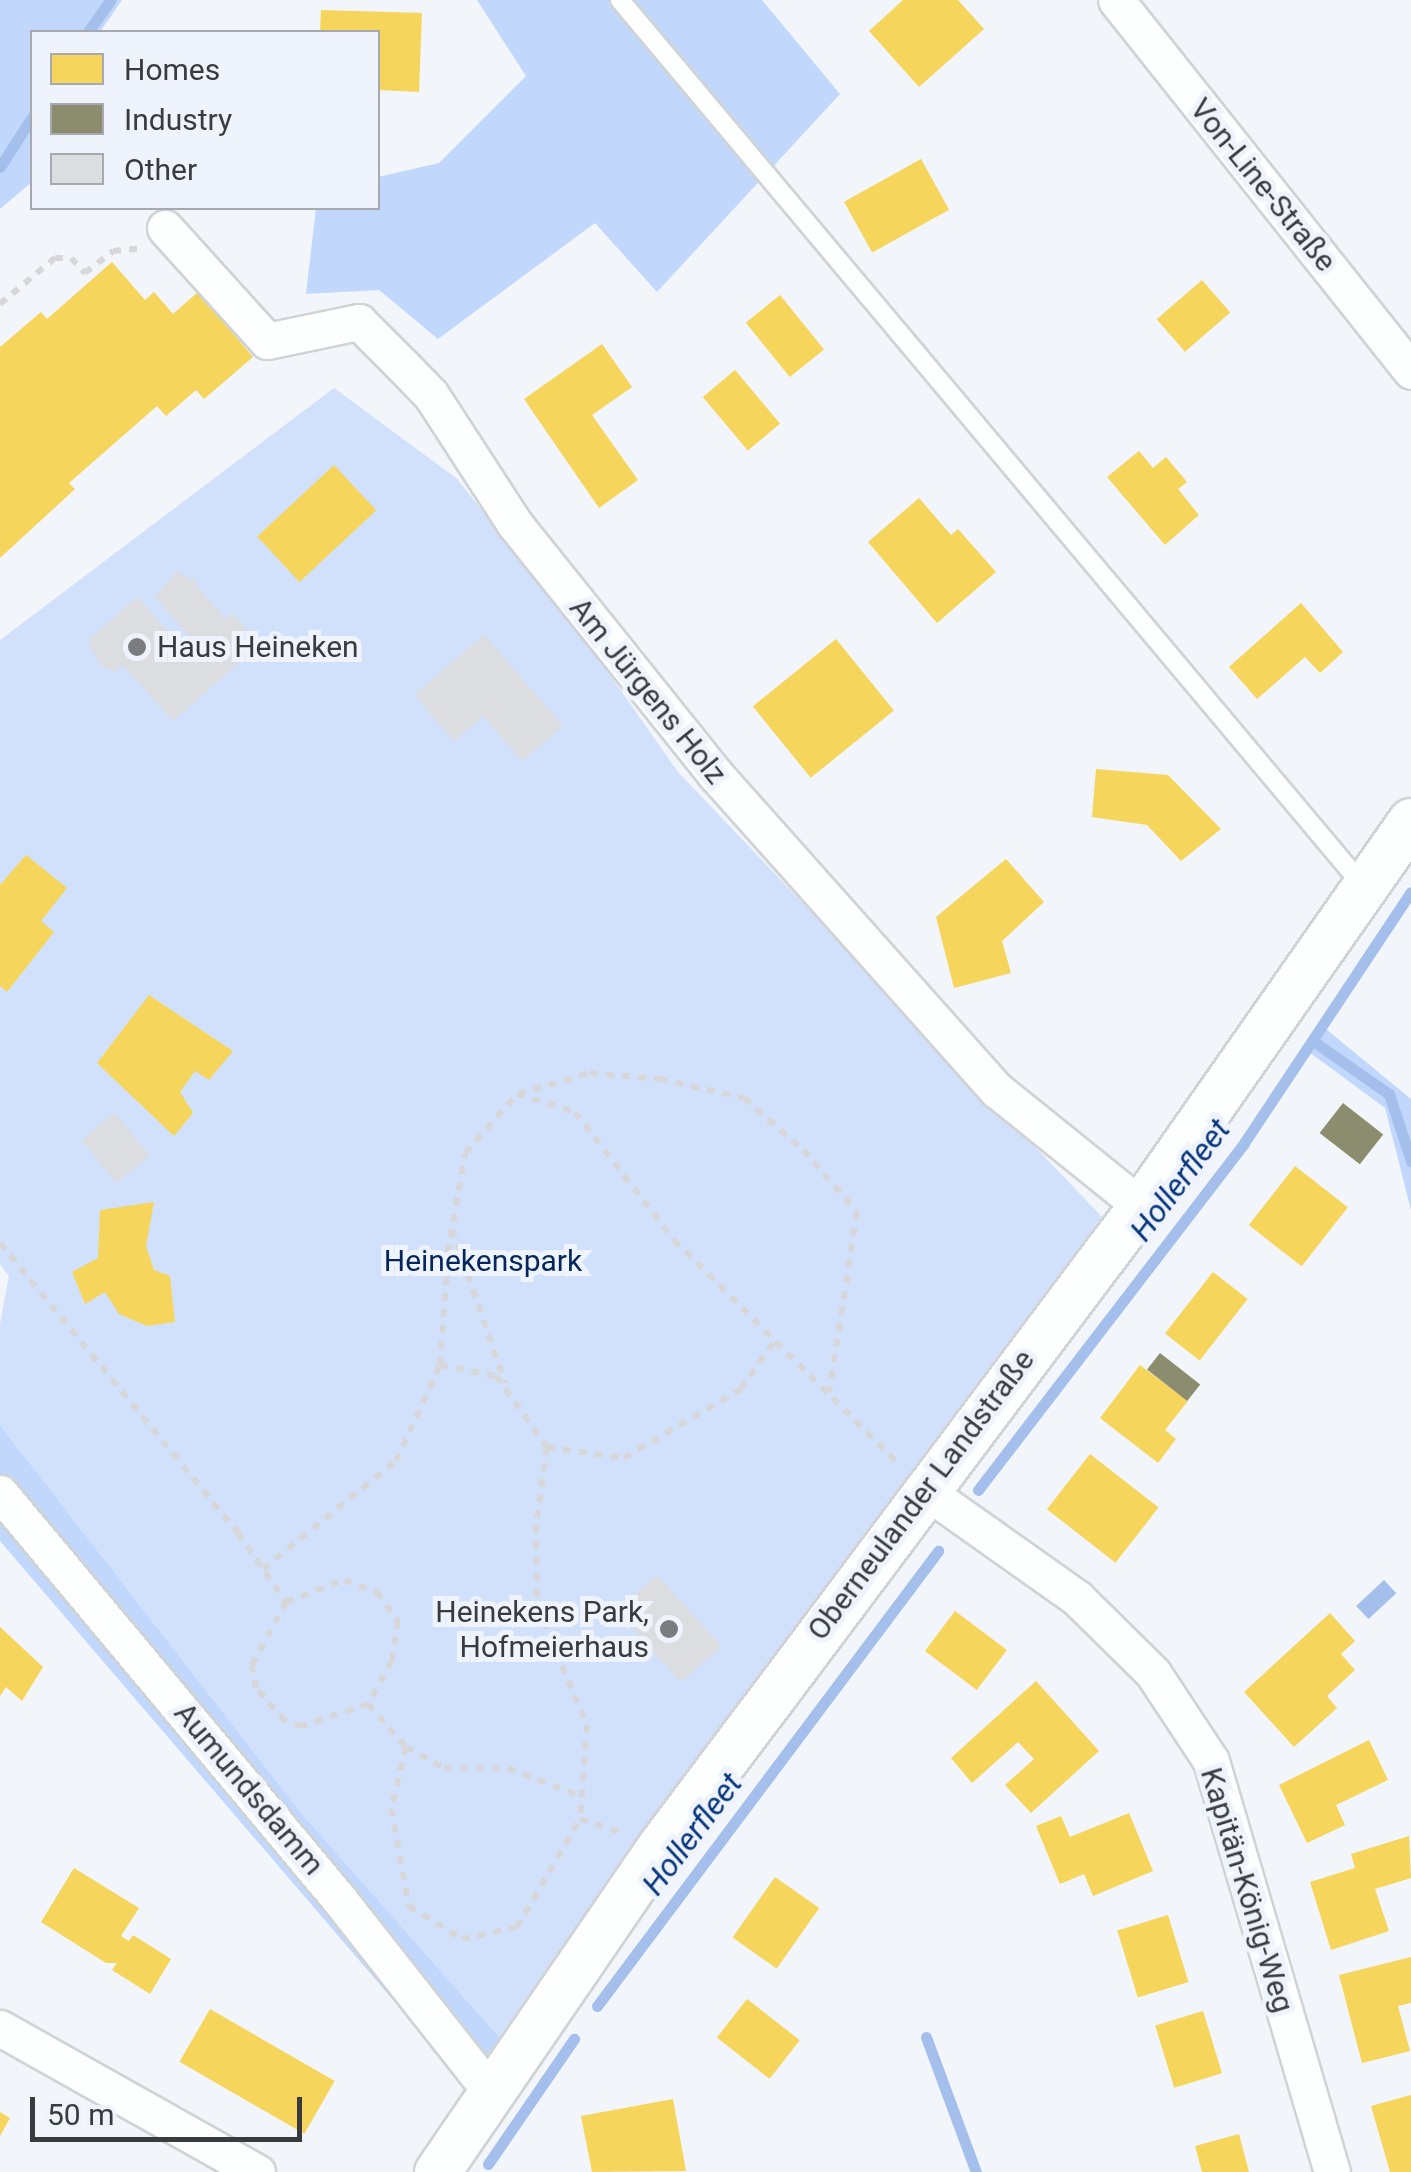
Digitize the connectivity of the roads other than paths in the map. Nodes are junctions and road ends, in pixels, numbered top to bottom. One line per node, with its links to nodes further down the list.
1 (620, 0): 6 (lane)
2 (1116, 0): 4 (street, Von-Line-Straße)
3 (165, 228): 7 (street, Am Jürgens Holz)
4 (1411, 371)
5 (1411, 821): 6 (street, Oberneulander Landstraße)
6 (1364, 888): 7 (street, Oberneulander Landstraße)
7 (1141, 1206): 8 (street, Oberneulander Landstraße)
8 (923, 1489): 11 (street, Oberneulander Landstraße); 14 (street, Kapitän-König-Weg)
9 (0, 1493): 11 (street, Aumundsdamm)
10 (0, 2028): 13 (street)
11 (490, 2091): 12 (street, Oberneulander Landstraße)
12 (440, 2171)
13 (258, 2172)
14 (1332, 2172)

